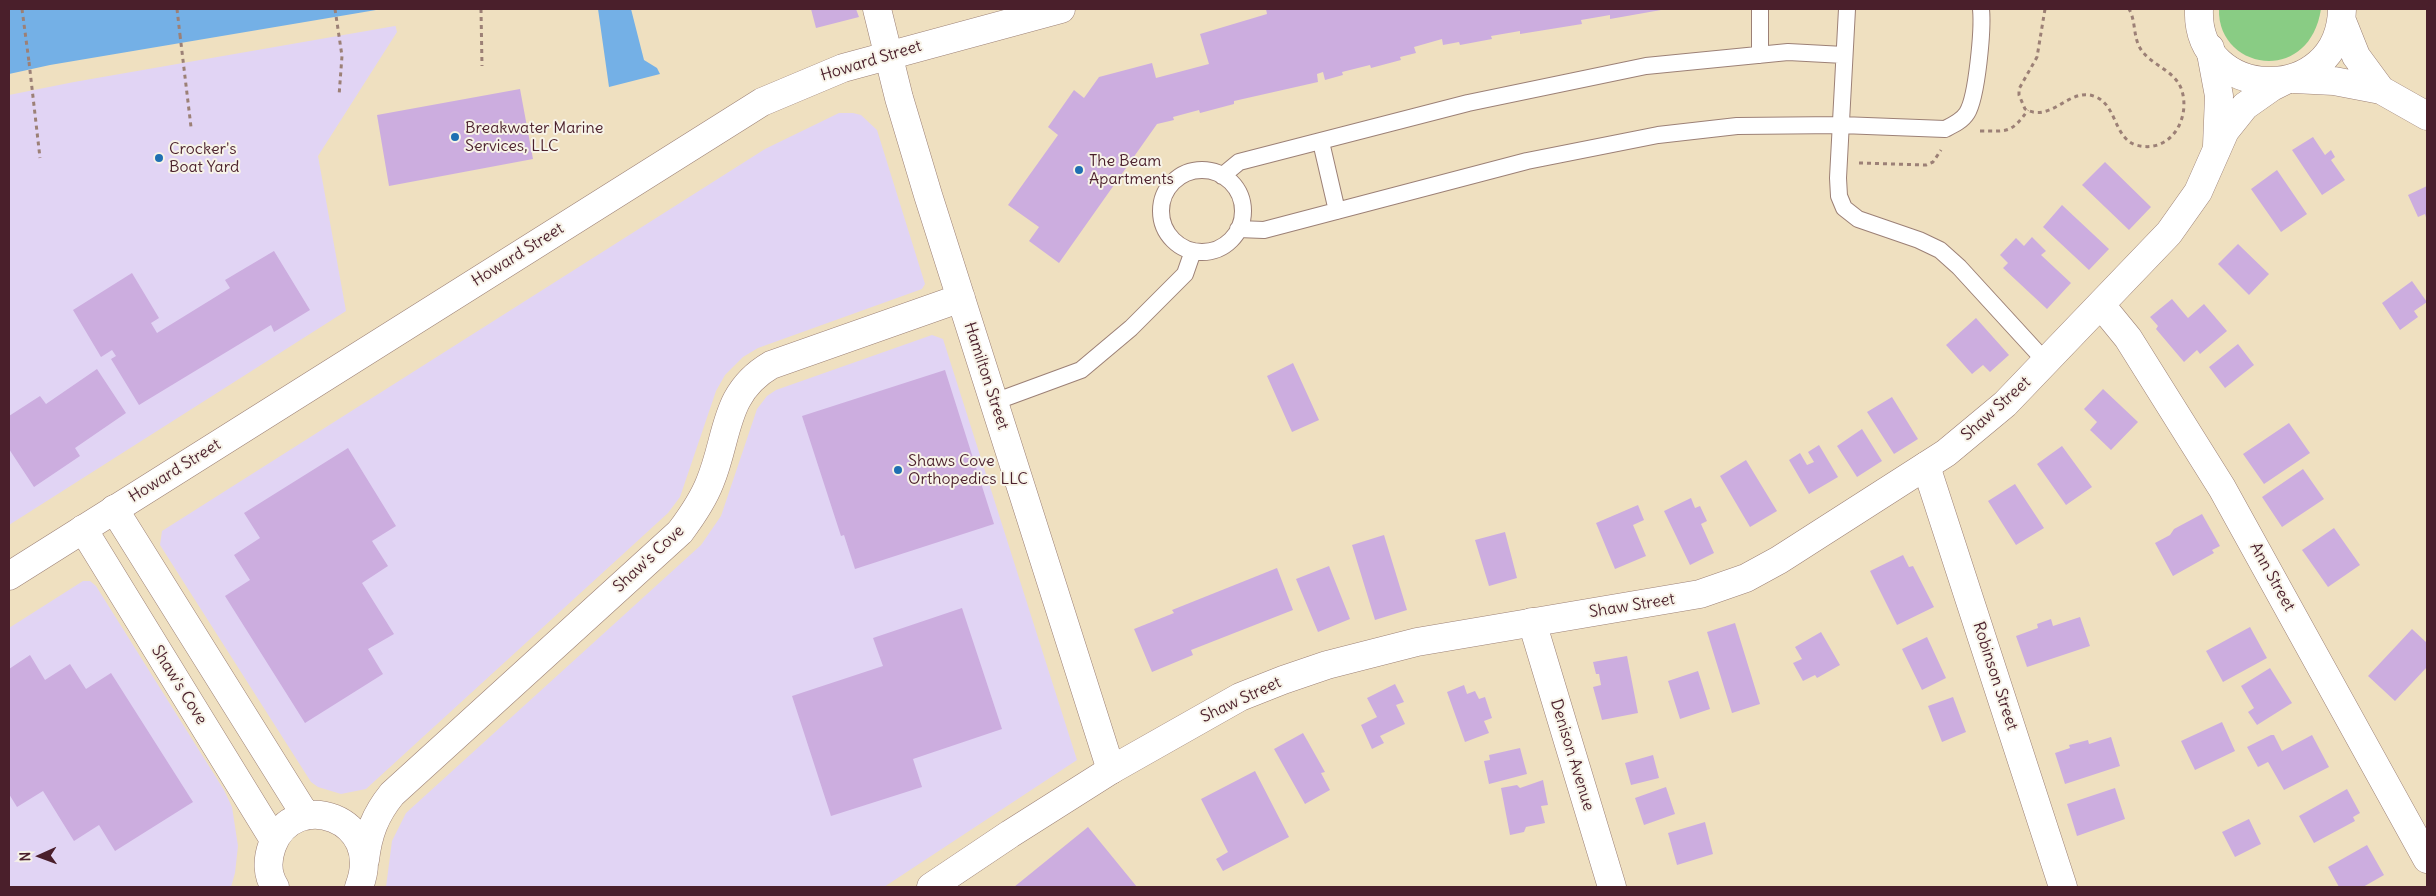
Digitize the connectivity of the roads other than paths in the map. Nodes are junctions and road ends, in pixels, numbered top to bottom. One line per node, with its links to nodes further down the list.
1 (877, 9): 9 (street, Hamilton Street)
2 (1061, 9): 9 (street, Howard Street)
3 (1760, 9): 10 (lane)
4 (1847, 9): 11 (lane)
5 (1982, 9): 15 (lane)
6 (2199, 9): 8 (street)
7 (2342, 15): 12 (street, Shaw Street); 13 (street)
8 (2210, 48): 12 (street); 17 (street, Shaw Street)
9 (888, 54): 22 (street, Hamilton Street); 27 (street, Howard Street)
10 (1760, 55): 11 (lane); 16 (lane)
11 (1844, 55): 15 (lane)
12 (2290, 80): 13 (street); 17 (street, Shaw Street)
13 (2381, 90): 14 (street)
14 (2427, 116)
15 (1841, 125): 19 (lane); 24 (lane)
16 (1321, 142): 18 (lane); 19 (lane)
17 (2217, 146): 23 (street, Shaw Street)
18 (1222, 176): 20 (lane); 21 (lane)
19 (1337, 211): 20 (lane)
20 (1238, 229): 21 (lane)
21 (1193, 252): 25 (lane)
22 (961, 298): 25 (street, Hamilton Street); 32 (street, Shaw's Cove)
23 (2101, 305): 24 (street, Shaw Street); 36 (street, Ann Street)
24 (2046, 362): 26 (street, Shaw Street)
25 (994, 402): 31 (street, Hamilton Street)
26 (1926, 466): 30 (street, Shaw Street); 43 (street, Robinson Street)
27 (114, 510): 28 (street, Howard Street); 33 (street)
28 (83, 529): 29 (street, Howard Street); 35 (street, Shaw's Cove)
29 (9, 576)
30 (1532, 622): 31 (street, Shaw Street); 42 (street, Denison Avenue)
31 (1111, 770): 41 (street, Shaw Street)
32 (392, 794): 34 (street, Shaw's Cove); 37 (street, Shaw's Cove)
33 (306, 816): 34 (street); 35 (street)
34 (333, 818): 37 (street)
35 (272, 847): 38 (street); 39 (street)
36 (2427, 859)
37 (365, 860): 40 (street, Shaw's Cove)
38 (262, 887)
39 (274, 887)
40 (359, 887)
41 (931, 887)
42 (1612, 887)
43 (2063, 887)

